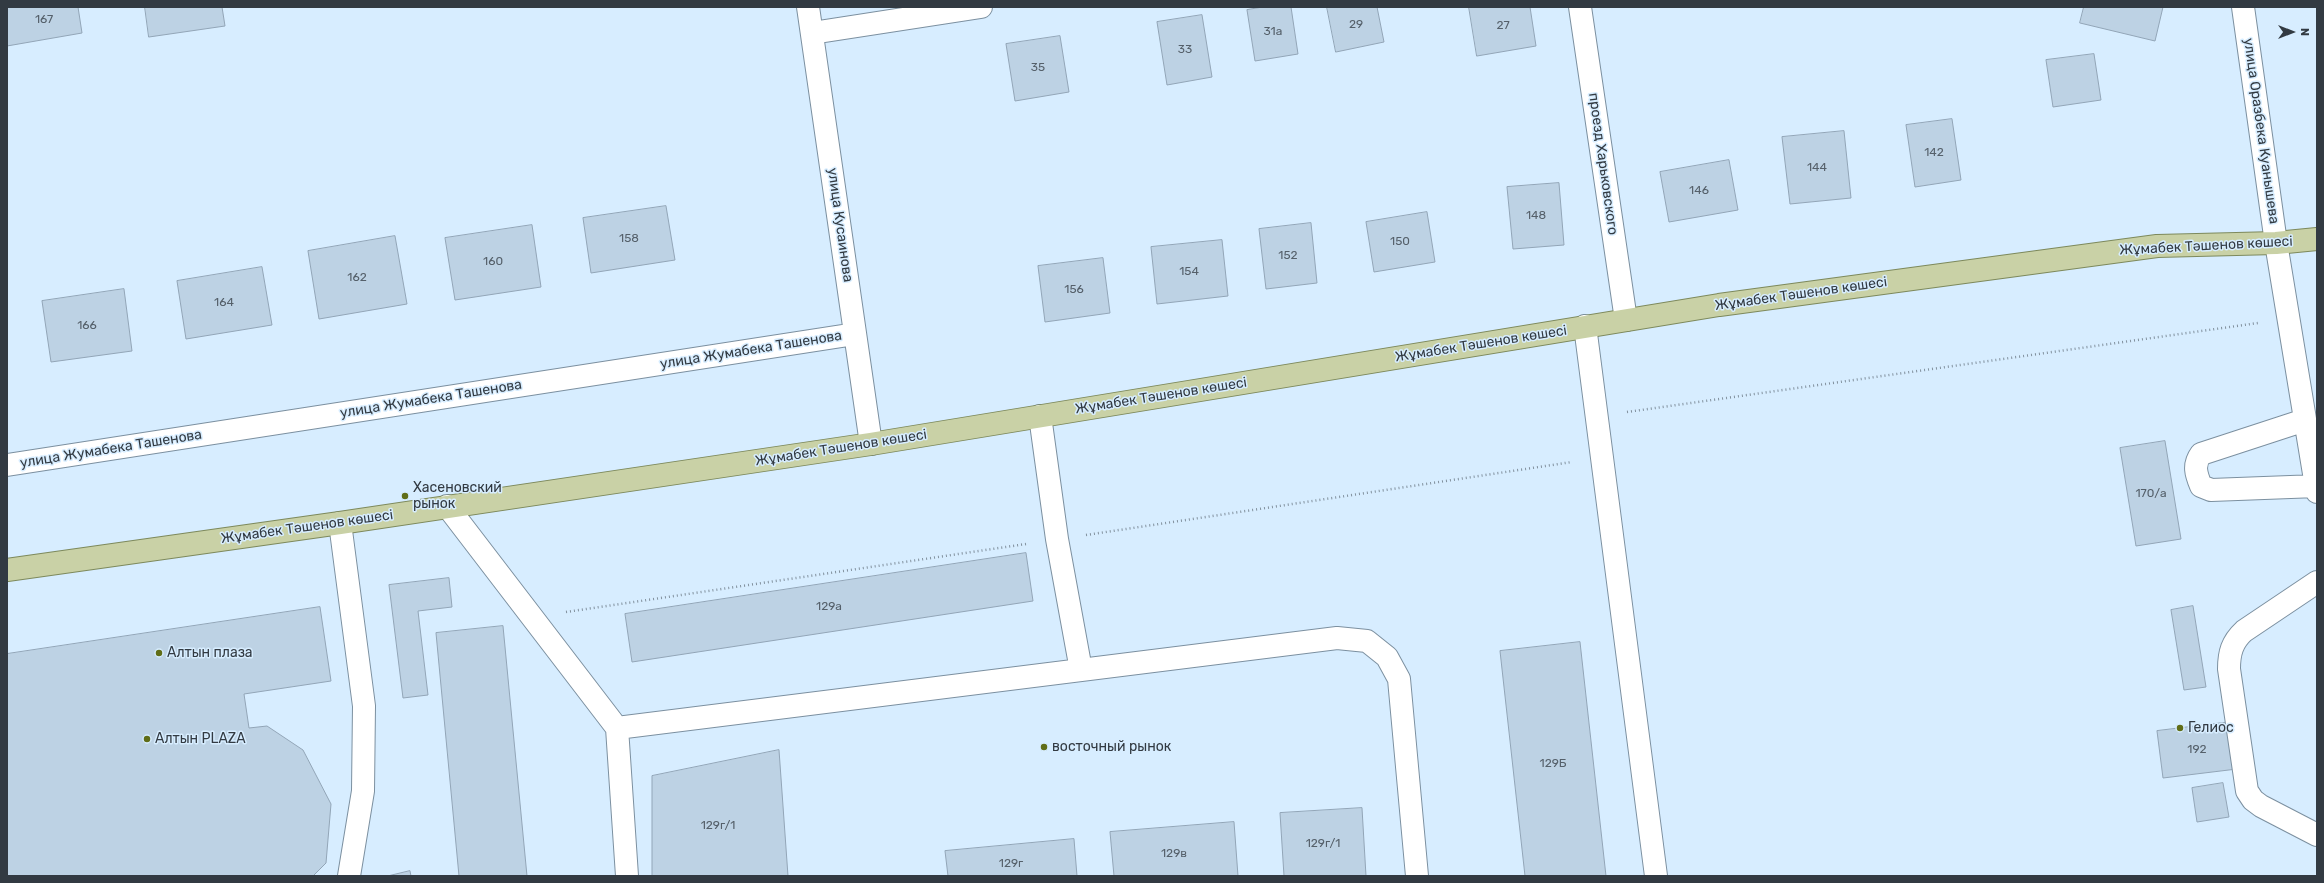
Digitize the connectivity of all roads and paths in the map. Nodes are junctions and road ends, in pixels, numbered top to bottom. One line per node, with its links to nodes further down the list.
1 (808, 7): 6 (street, улица Кусаинова)
2 (981, 7): 5 (street)
3 (1580, 7): 10 (street, проезд Харьковского)
4 (2243, 7): 8 (street, улица Оразбека Куанышева)
5 (897, 13): 6 (street)
6 (812, 33): 12 (street, улица Кусаинова)
7 (2317, 239): 8 (main road, Жұмабек Тәшенов көшесі)
8 (2276, 243): 9 (street, улица Оразбека Куанышева); 10 (main road, Жұмабек Тәшенов көшесі)
9 (2289, 319): 14 (path); 15 (street, улица Оразбека Куанышева)
10 (1626, 320): 11 (main road, Жұмабек Тәшенов көшесі)
11 (1585, 326): 13 (main road, Жұмабек Тәшенов көшесі); 14 (street)
12 (856, 334): 16 (street, улица Кусаинова); 17 (street, улица Жумабека Ташенова)
13 (1040, 416): 16 (main road, Жұмабек Тәшенов көшесі); 23 (street)
14 (1597, 417): 29 (street)
15 (2305, 420): 18 (street, улица Оразбека Куанышева); 18 (street)
16 (871, 444): 19 (main road, Жұмабек Тәшенов көшесі)
17 (7, 464)
18 (2317, 488)
19 (447, 506): 20 (main road, Жұмабек Тәшенов көшесі); 24 (street)
20 (340, 523): 21 (main road, Жұмабек Тәшенов көшесі); 26 (street)
21 (7, 570)
22 (2317, 582): 25 (street)
23 (1081, 670): 24 (street); 28 (street)
24 (617, 728): 27 (street)
25 (2317, 835)
26 (349, 876)
27 (627, 876)
28 (1417, 876)
29 (1656, 876)

